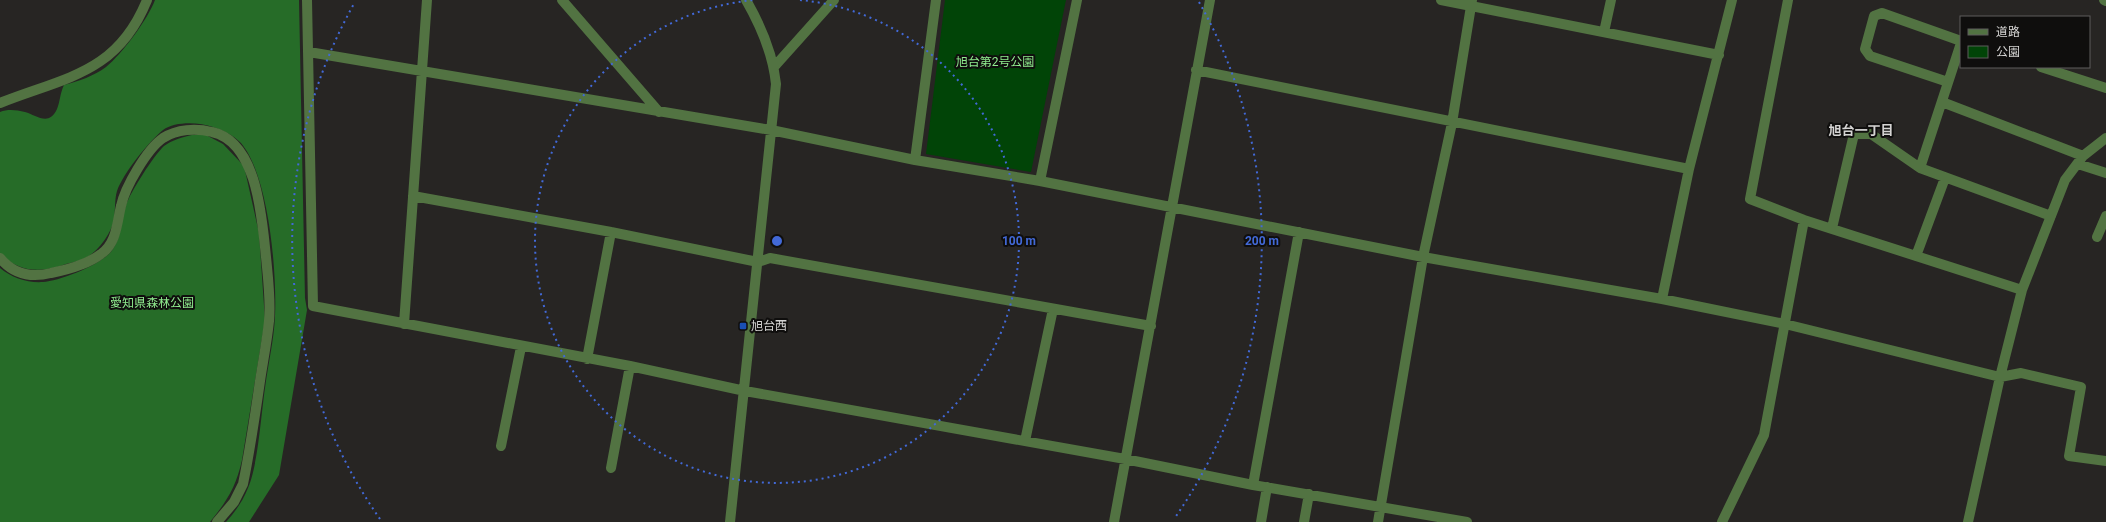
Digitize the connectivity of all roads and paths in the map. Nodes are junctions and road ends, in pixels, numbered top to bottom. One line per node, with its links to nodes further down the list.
1 (147, 0): 27 (street)
2 (307, 0): 18 (street)
3 (427, 0): 22 (street)
4 (562, 0): 28 (street)
5 (746, 0): 20 (street)
6 (834, 0): 20 (street)
7 (936, 0): 32 (street)
8 (1077, 0): 38 (street)
9 (1210, 0): 23 (street)
10 (1441, 0): 14 (street)
11 (1611, 0): 15 (street)
12 (1732, 0): 19 (street)
13 (1788, 0): 43 (street)
14 (1472, 3): 15 (street); 29 (street)
15 (1604, 32): 19 (street)
16 (1960, 42): 24 (street)
17 (1960, 45): 24 (street)
18 (308, 52): 22 (street); 55 (street)
19 (1719, 55): 35 (street)
20 (774, 67): 30 (street)
21 (2044, 68): 25 (street)
22 (422, 70): 28 (street); 39 (street)
23 (1196, 70): 29 (street); 40 (street)
24 (1948, 82): 26 (street)
25 (2106, 88)
26 (1942, 102): 33 (street); 34 (street)
27 (0, 103)
28 (658, 112): 30 (street)
29 (1452, 123): 35 (street); 49 (street)
30 (771, 130): 32 (street); 51 (street)
31 (2106, 138): 33 (street)
32 (915, 160): 38 (street)
33 (2080, 160): 36 (street); 41 (street)
34 (1920, 168): 37 (street); 44 (street)
35 (1689, 169): 53 (street)
36 (2106, 173)
37 (1945, 178): 41 (street); 48 (street)
38 (1040, 181): 40 (street)
39 (413, 196): 45 (street); 55 (street)
40 (1172, 206): 46 (street); 57 (street)
41 (2051, 216): 52 (street)
42 (2106, 216): 47 (street)
43 (1804, 220): 44 (street); 56 (street)
44 (1832, 228): 48 (street)
45 (611, 232): 51 (street); 59 (street)
46 (1299, 232): 49 (street); 68 (street)
47 (2098, 237)
48 (1916, 256): 52 (street)
49 (1423, 257): 53 (street); 71 (street)
50 (0, 258): 72 (street)
51 (758, 262): 54 (street); 62 (street)
52 (2022, 290): 61 (street)
53 (1662, 299): 56 (street)
54 (1053, 309): 57 (street); 63 (street)
55 (404, 324): 58 (street)
56 (1785, 324): 61 (street); 79 (street)
57 (1151, 326): 65 (street)
58 (521, 347): 59 (street); 64 (street)
59 (587, 359): 60 (street)
60 (630, 366): 62 (street); 67 (street)
61 (2000, 377): 66 (street); 80 (street)
62 (745, 391): 63 (street); 73 (street)
63 (1025, 441): 65 (street)
64 (501, 446)
65 (1125, 459): 68 (street); 74 (street)
66 (2106, 461)
67 (611, 468)
68 (1253, 485): 69 (street)
69 (1267, 487): 70 (street); 75 (street)
70 (1309, 494): 71 (street); 76 (street)
71 (1382, 506): 77 (street); 78 (street)
72 (217, 522)
73 (730, 522)
74 (1114, 522)
75 (1261, 522)
76 (1304, 522)
77 (1378, 522)
78 (1467, 522)
79 (1722, 522)
80 (1968, 522)

